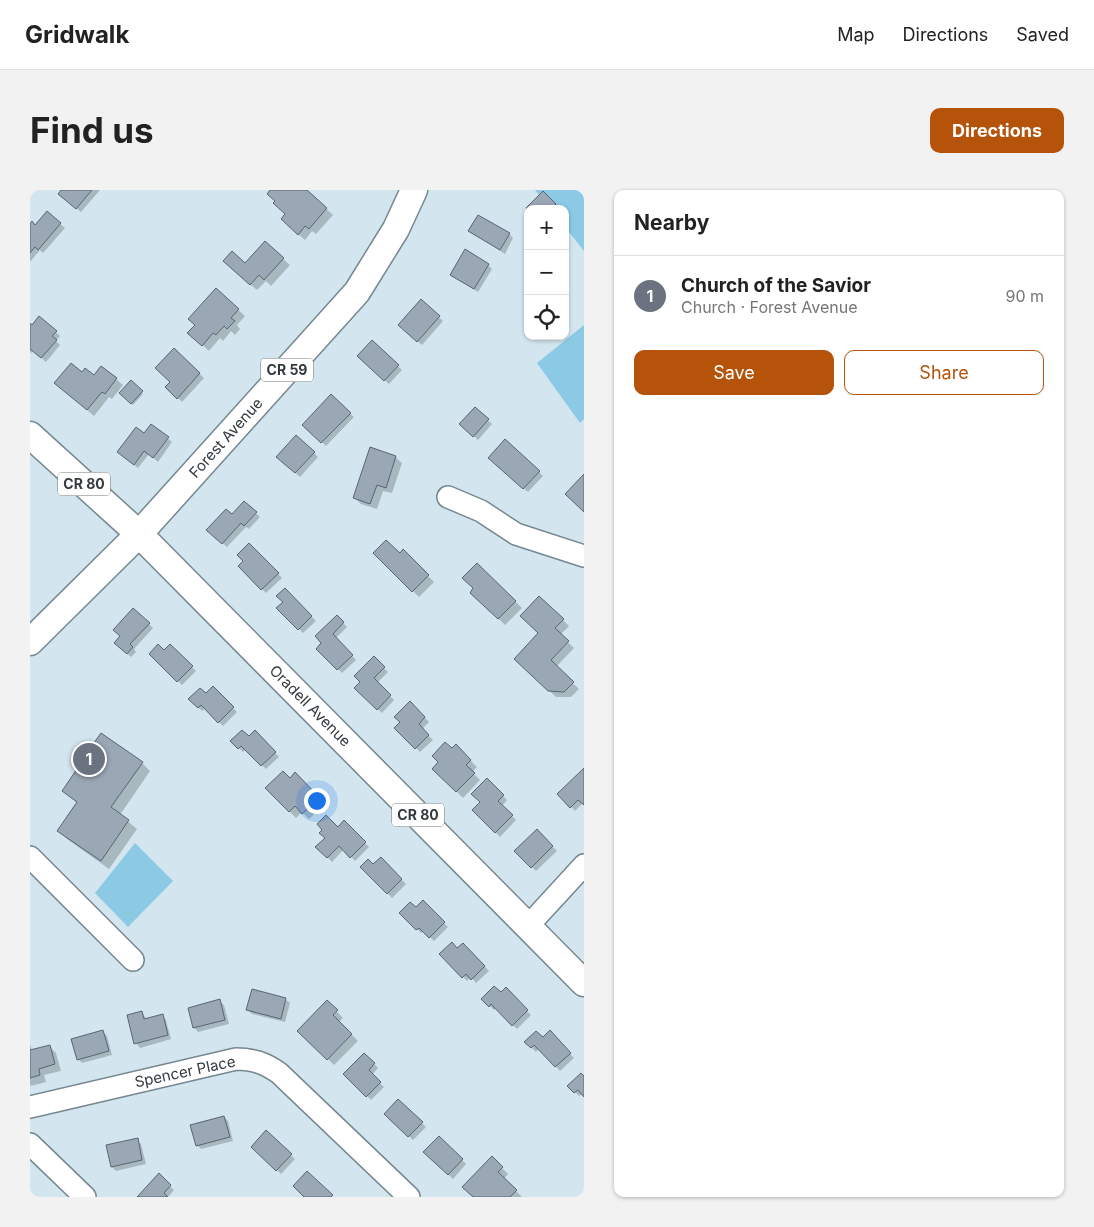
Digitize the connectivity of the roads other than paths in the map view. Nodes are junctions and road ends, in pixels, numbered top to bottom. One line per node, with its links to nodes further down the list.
1 (414, 190): 4 (main road, Forest Avenue / CR 59)
2 (30, 435): 4 (main road, Oradell Avenue / CR 80)
3 (448, 497): 5 (street)
4 (139, 534): 6 (main road, Forest Avenue / CR 59); 9 (main road, Oradell Avenue / CR 80)
5 (584, 556)
6 (30, 642)
7 (30, 857): 10 (street)
8 (584, 865): 9 (street)
9 (528, 926): 11 (main road, Oradell Avenue / CR 80)
10 (133, 960)
11 (584, 983)
12 (30, 1107): 15 (street, Spencer Place)
13 (30, 1144): 14 (street)
14 (85, 1197)
15 (409, 1197)

